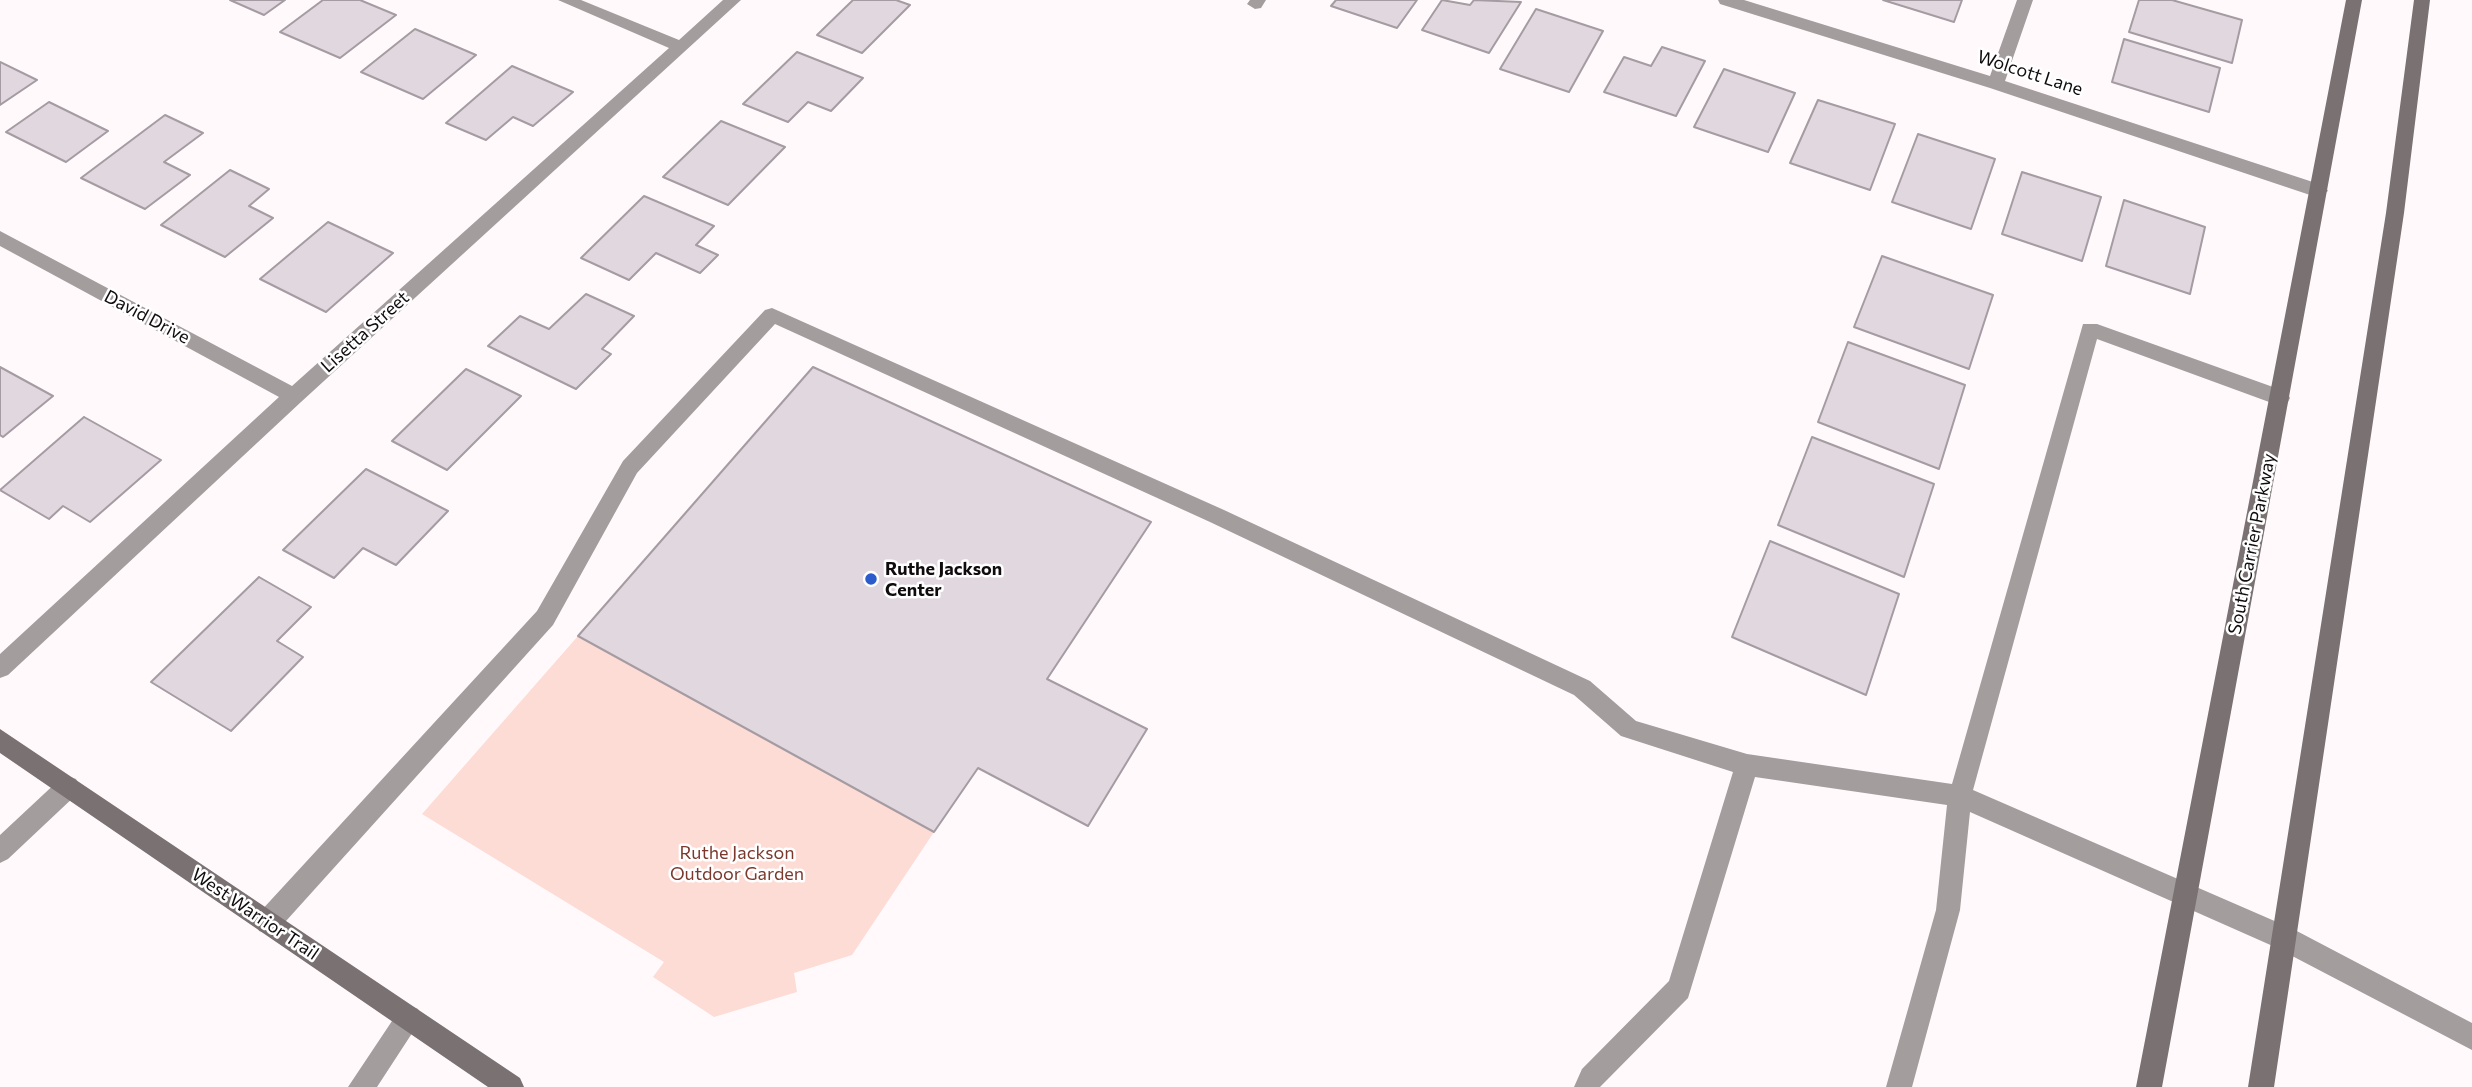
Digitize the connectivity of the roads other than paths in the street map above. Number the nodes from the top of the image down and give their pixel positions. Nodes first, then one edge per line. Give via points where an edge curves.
1 (566, 0) edge
2 (733, 0) edge
3 (1726, 0) edge
4 (2025, 0) edge
5 (2354, 0) edge
6 (2422, 0) edge
7 (681, 47) junction
8 (1996, 84) junction
9 (2319, 191) junction
10 (0, 238) edge
11 (294, 396) junction
12 (2280, 398) junction
13 (0, 668) edge
14 (0, 740) edge
15 (1747, 765) junction
16 (68, 787) junction
17 (1960, 796) junction
18 (0, 851) edge
19 (2187, 895) junction
20 (268, 922) junction
21 (2284, 938) junction
22 (410, 1018) junction
23 (2472, 1037) edge
24 (361, 1087) edge
25 (511, 1087) edge
26 (1587, 1087) edge
27 (1899, 1087) edge
28 (2148, 1087) edge
29 (2261, 1087) edge

1 - 7 street
2 - 7 street, Lisetta Street
3 - 8 street, Wolcott Lane
4 - 8 street
5 - 9 main road, South Carrier Parkway
6 - 21 main road via 2395,213
7 - 11 street, Lisetta Street
8 - 9 street, Wolcott Lane
9 - 12 main road, South Carrier Parkway
10 - 11 street, David Drive
11 - 13 street, Lisetta Street
12 - 17 street via 2090,329
12 - 19 main road, South Carrier Parkway
14 - 16 main road, West Warrior Trail
15 - 17 street
15 - 20 street via 1629,729 1582,688 1217,516 772,315 630,467 545,618
15 - 26 street via 1679,989
16 - 18 street
16 - 20 main road, West Warrior Trail
17 - 19 street
17 - 27 street via 1948,910
19 - 21 street
19 - 28 main road, South Carrier Parkway
20 - 22 main road, West Warrior Trail
21 - 23 street
21 - 29 main road
22 - 24 street
22 - 25 main road, West Warrior Trail

